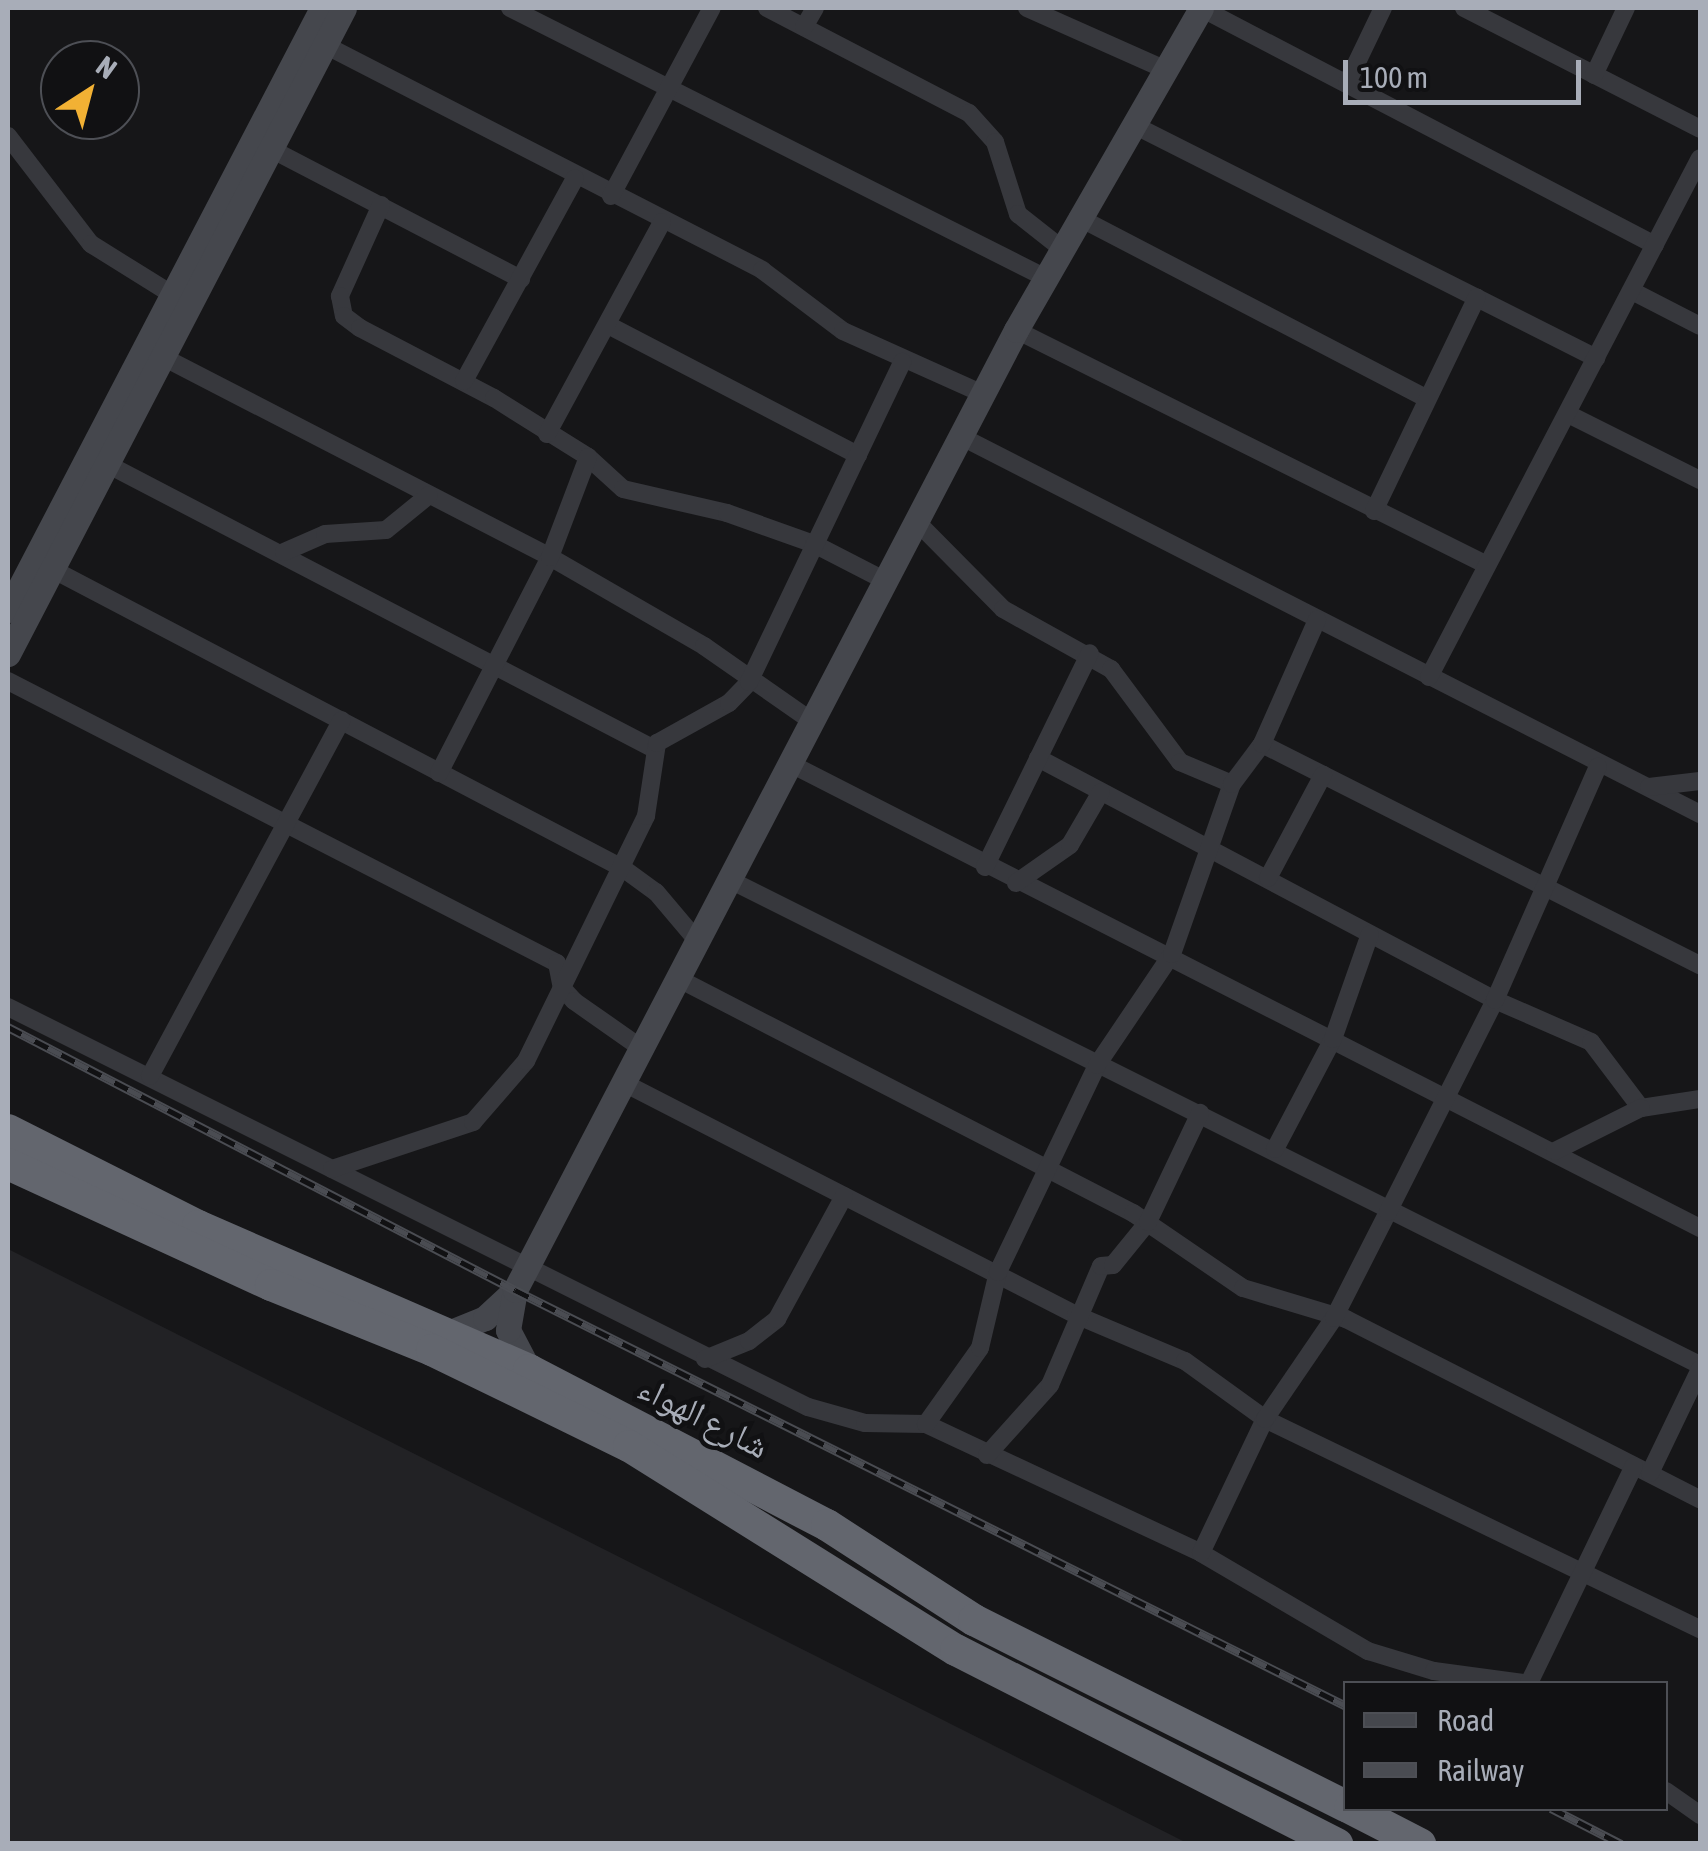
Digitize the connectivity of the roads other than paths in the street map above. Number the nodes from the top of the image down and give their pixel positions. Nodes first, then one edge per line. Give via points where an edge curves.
1 (322, 8) edge
2 (344, 8) edge
3 (510, 8) edge
4 (712, 8) edge
5 (767, 8) edge
6 (815, 8) edge
7 (1027, 8) edge
8 (1074, 8) edge
9 (1201, 8) edge
10 (1383, 8) edge
11 (1464, 8) edge
12 (1626, 8) edge
13 (1063, 26) junction
14 (804, 27) junction
15 (325, 45) junction
16 (1164, 69) junction
17 (1594, 75) junction
18 (1346, 83) junction
19 (668, 90) junction
20 (1132, 124) junction
21 (1700, 129) edge
22 (8, 136) edge
23 (271, 149) junction
24 (1700, 158) edge
25 (575, 178) junction
26 (611, 196) junction
27 (380, 204) junction
28 (1078, 217) junction
29 (662, 222) junction
30 (1655, 245) junction
31 (1060, 248) junction
32 (1044, 277) junction
33 (520, 280) junction
34 (1632, 291) junction
35 (173, 295) junction
36 (1477, 298) junction
37 (608, 325) junction
38 (1700, 326) edge
39 (1016, 330) junction
40 (163, 357) junction
41 (1596, 358) junction
42 (902, 362) junction
43 (464, 382) junction
44 (983, 394) junction
45 (1426, 398) junction
46 (1568, 414) junction
47 (548, 434) junction
48 (962, 438) junction
49 (858, 455) junction
50 (588, 457) junction
51 (107, 464) junction
52 (1700, 480) edge
53 (428, 495) junction
54 (1374, 511) junction
55 (918, 523) junction
56 (814, 544) junction
57 (284, 552) junction
58 (550, 557) junction
59 (1487, 565) junction
60 (52, 568) junction
61 (888, 582) junction
62 (8, 610) edge
63 (1317, 620) junction
64 (1090, 653) junction
65 (8, 654) edge
66 (495, 665) junction
67 (1430, 678) junction
68 (8, 681) edge
69 (748, 682) junction
70 (342, 720) junction
71 (814, 722) junction
72 (1262, 744) junction
73 (654, 749) junction
74 (1038, 758) junction
75 (791, 764) junction
76 (1598, 767) junction
77 (439, 773) junction
78 (1322, 775) junction
79 (1700, 782) edge
80 (1232, 784) junction
81 (1648, 787) junction
82 (1101, 792) junction
83 (1700, 814) edge
84 (289, 822) junction
85 (1207, 847) junction
86 (985, 867) junction
87 (624, 869) junction
88 (1268, 878) junction
89 (732, 881) junction
90 (1016, 883) junction
91 (1542, 886) junction
92 (1370, 934) junction
93 (700, 944) junction
94 (1172, 954) junction
95 (1700, 965) edge
96 (681, 980) junction
97 (562, 988) junction
98 (1495, 1000) junction
99 (8, 1007) edge
100 (1332, 1040) junction
101 (644, 1050) junction
102 (1097, 1064) junction
103 (150, 1076) junction
104 (626, 1084) junction
105 (1445, 1096) junction
106 (1700, 1099) edge
107 (1642, 1108) junction
108 (1200, 1113) junction
109 (8, 1130) edge
110 (1275, 1149) junction
111 (1554, 1151) junction
112 (8, 1164) edge
113 (1045, 1168) junction
114 (332, 1170) junction
115 (844, 1196) junction
116 (1388, 1212) junction
117 (1148, 1222) junction
118 (1700, 1228) edge
119 (998, 1272) junction
120 (522, 1280) junction
121 (1076, 1315) junction
122 (1334, 1318) junction
123 (448, 1333) junction
124 (705, 1359) junction
125 (1700, 1367) edge
126 (529, 1370) junction
127 (1265, 1419) junction
128 (926, 1424) junction
129 (987, 1454) junction
130 (1642, 1470) junction
131 (1700, 1499) edge
132 (1201, 1553) junction
133 (1580, 1573) junction
134 (1700, 1629) edge
135 (1516, 1681) edge
136 (1531, 1681) edge
137 (1668, 1792) edge
138 (1343, 1804) edge
139 (1356, 1811) edge
140 (1700, 1816) edge
141 (1337, 1844) edge
142 (1420, 1844) edge

1 - 35 street
2 - 15 street
3 - 19 street
4 - 19 street
5 - 14 street
6 - 14 street
7 - 13 street
8 - 13 street
9 - 16 street
9 - 18 street
10 - 18 street
11 - 17 street
12 - 17 street
13 - 16 street
14 - 31 street via 969,113 996,142 1018,214
15 - 23 street
15 - 25 street
16 - 20 street
17 - 21 street
18 - 30 street
19 - 26 street
19 - 32 street
20 - 28 street
20 - 36 street
22 - 35 street via 91,244
23 - 27 street
23 - 40 street
24 - 30 street
25 - 26 street
25 - 33 street
26 - 29 street
27 - 33 street
27 - 43 street via 340,296 344,316
28 - 31 street
28 - 45 street
29 - 37 street
29 - 42 street via 762,270 820,316
30 - 34 street
31 - 32 street
32 - 39 street
33 - 43 street
34 - 38 street
34 - 41 street
35 - 62 street
36 - 41 street
36 - 45 street
37 - 47 street
37 - 49 street
39 - 44 street
39 - 54 street
40 - 51 street
40 - 53 street
41 - 46 street
42 - 44 street
42 - 49 street
43 - 47 street
44 - 48 street
45 - 54 street
46 - 52 street
46 - 59 street
47 - 50 street
48 - 55 street
48 - 63 street
49 - 56 street
50 - 56 street via 640,496 695,504
50 - 58 street
51 - 57 street
51 - 60 street
53 - 57 street via 386,530 325,534
53 - 58 street
54 - 59 street
55 - 61 street
55 - 64 street via 1003,609
56 - 61 street
56 - 69 street
57 - 66 street
58 - 66 street
58 - 69 street via 704,646
59 - 67 street
60 - 65 street
60 - 70 street
61 - 71 street
63 - 67 street
63 - 72 street
64 - 74 street
64 - 80 street via 1110,670 1168,751
66 - 73 street
66 - 77 street
67 - 76 street
68 - 84 street
69 - 71 street
69 - 73 street via 729,703
70 - 77 street
70 - 84 street
71 - 75 street
72 - 78 street
72 - 80 street
73 - 87 street via 646,816
74 - 82 street
74 - 86 street
75 - 86 street
75 - 89 street
76 - 81 street
76 - 91 street
77 - 87 street
78 - 88 street
78 - 91 street
79 - 81 street
80 - 85 street
81 - 83 street
82 - 85 street
82 - 90 street via 1070,845
84 - 97 street via 557,963
84 - 103 street
85 - 88 street
85 - 94 street
86 - 90 street
87 - 93 street via 656,892
87 - 97 street
88 - 92 street
89 - 93 street
89 - 102 street
90 - 94 street
91 - 95 street
91 - 98 street
92 - 98 street
92 - 100 street
93 - 96 street
94 - 100 street
94 - 102 street
96 - 101 street
96 - 113 street
97 - 101 street
97 - 114 street via 526,1061 473,1122
98 - 105 street
98 - 107 street via 1591,1042
99 - 103 street
100 - 105 street
100 - 110 street
101 - 104 street
102 - 108 street
102 - 113 street
103 - 114 street
104 - 115 street
104 - 120 street
105 - 111 street
105 - 116 street
106 - 107 street
107 - 111 street
108 - 110 street
108 - 117 street
109 - 123 highway, شارع الهواء via 198,1226
110 - 116 street
111 - 118 street
112 - 141 highway, شارع الهواء via 270,1285 432,1350 629,1446 956,1650
113 - 117 street
113 - 119 street
114 - 120 street
115 - 119 street
115 - 124 street via 776,1319 750,1342
116 - 122 street
116 - 125 street
117 - 121 street via 1113,1264 1101,1266
117 - 122 street via 1243,1288 1304,1302
119 - 121 street
119 - 128 street via 980,1348
120 - 123 street via 485,1318
120 - 124 street
120 - 126 street via 508,1330
121 - 127 street via 1185,1361
121 - 129 street via 1050,1385
122 - 127 street
122 - 130 street
123 - 126 highway, شارع الهواء
124 - 128 street via 839,1418
125 - 130 street
126 - 138 highway, شارع الهواء via 827,1525 974,1620
127 - 132 street
127 - 133 street
128 - 129 street
129 - 132 street
130 - 131 street
130 - 133 street
132 - 135 street via 1368,1651 1418,1667
133 - 134 street
133 - 136 street
137 - 140 street
139 - 142 highway, شارع الهواء

